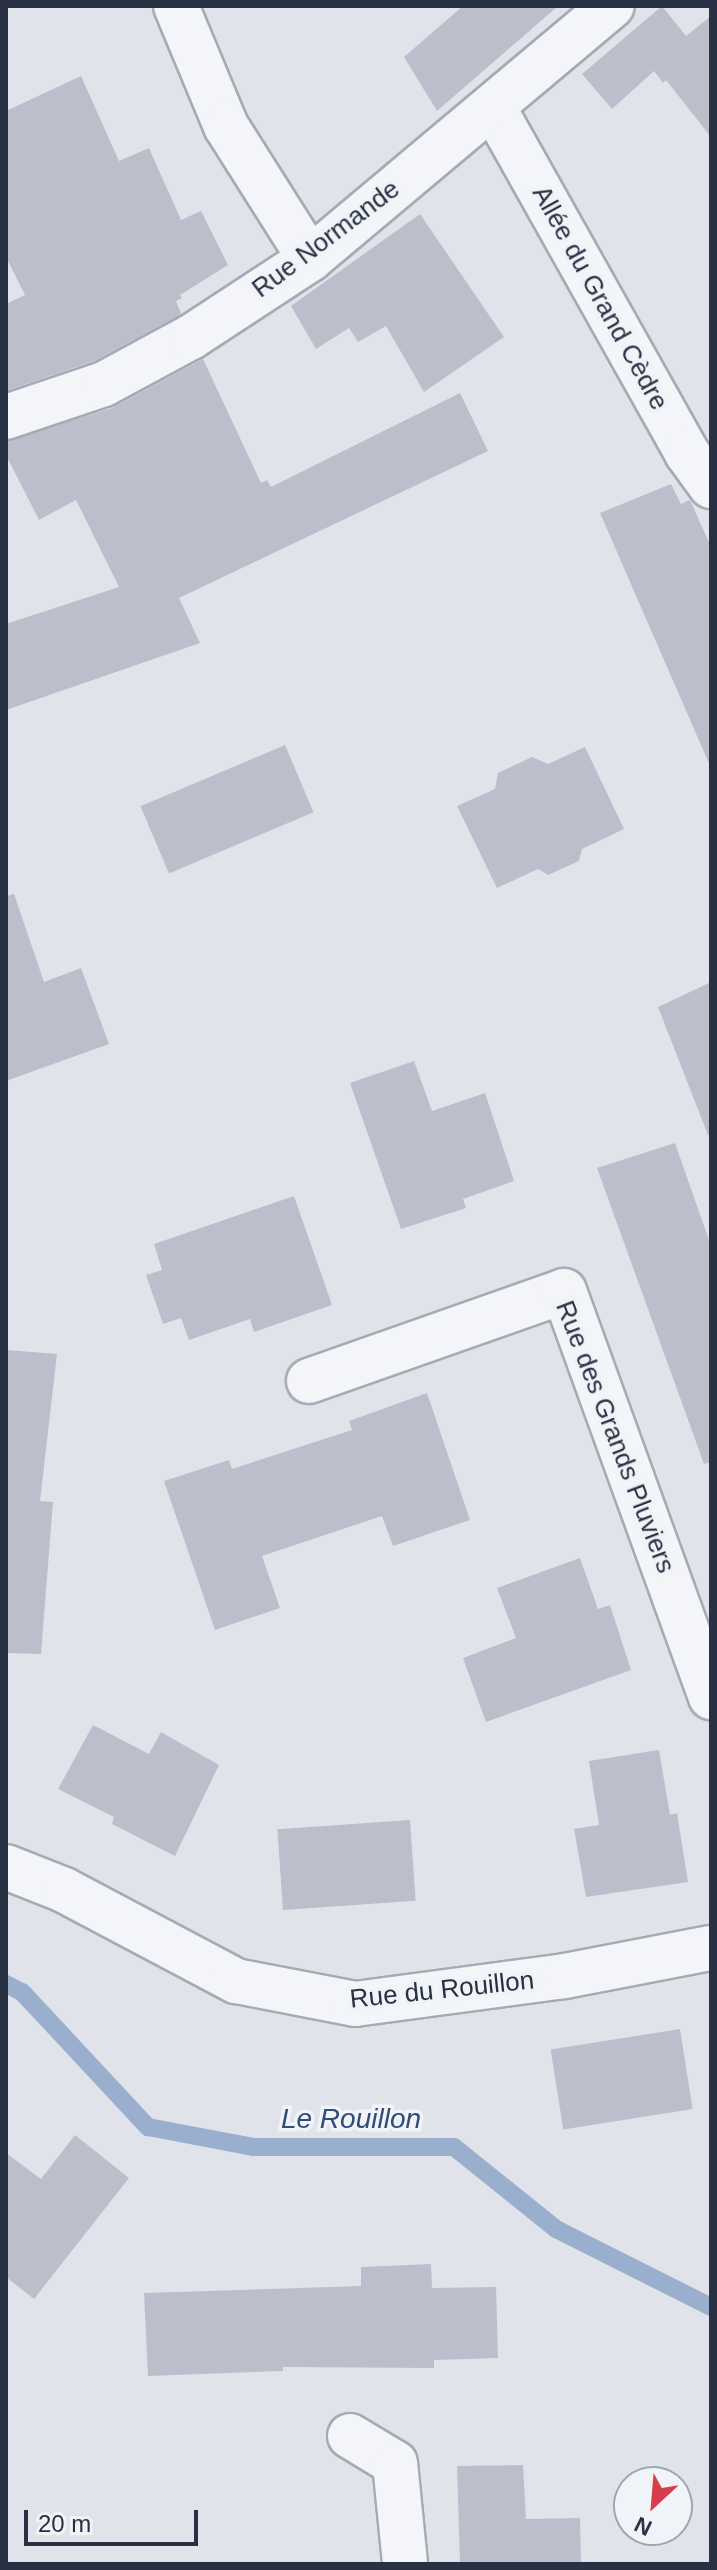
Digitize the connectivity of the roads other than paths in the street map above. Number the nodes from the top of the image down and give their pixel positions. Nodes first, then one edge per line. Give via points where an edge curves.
1 (176, 6) edge
2 (612, 6) edge
3 (493, 107) junction
4 (310, 259) junction
5 (6, 417) edge
6 (711, 486) edge
7 (309, 1381) dead end
8 (711, 1697) edge
9 (6, 1867) edge
10 (711, 1948) edge
11 (350, 2436) dead end
12 (405, 2564) edge

1 - 4 street via 226,126
2 - 3 street, Rue Normande
3 - 4 street, Rue Normande
3 - 6 street, Allée du Grand Cèdre via 687,453
4 - 5 street, Rue Normande via 191,337 104,384
7 - 8 street, Rue des Grands Pluviers via 564,1291
9 - 10 street, Rue du Rouillon via 64,1890 236,1981 355,2004 565,1976
11 - 12 street via 395,2463

